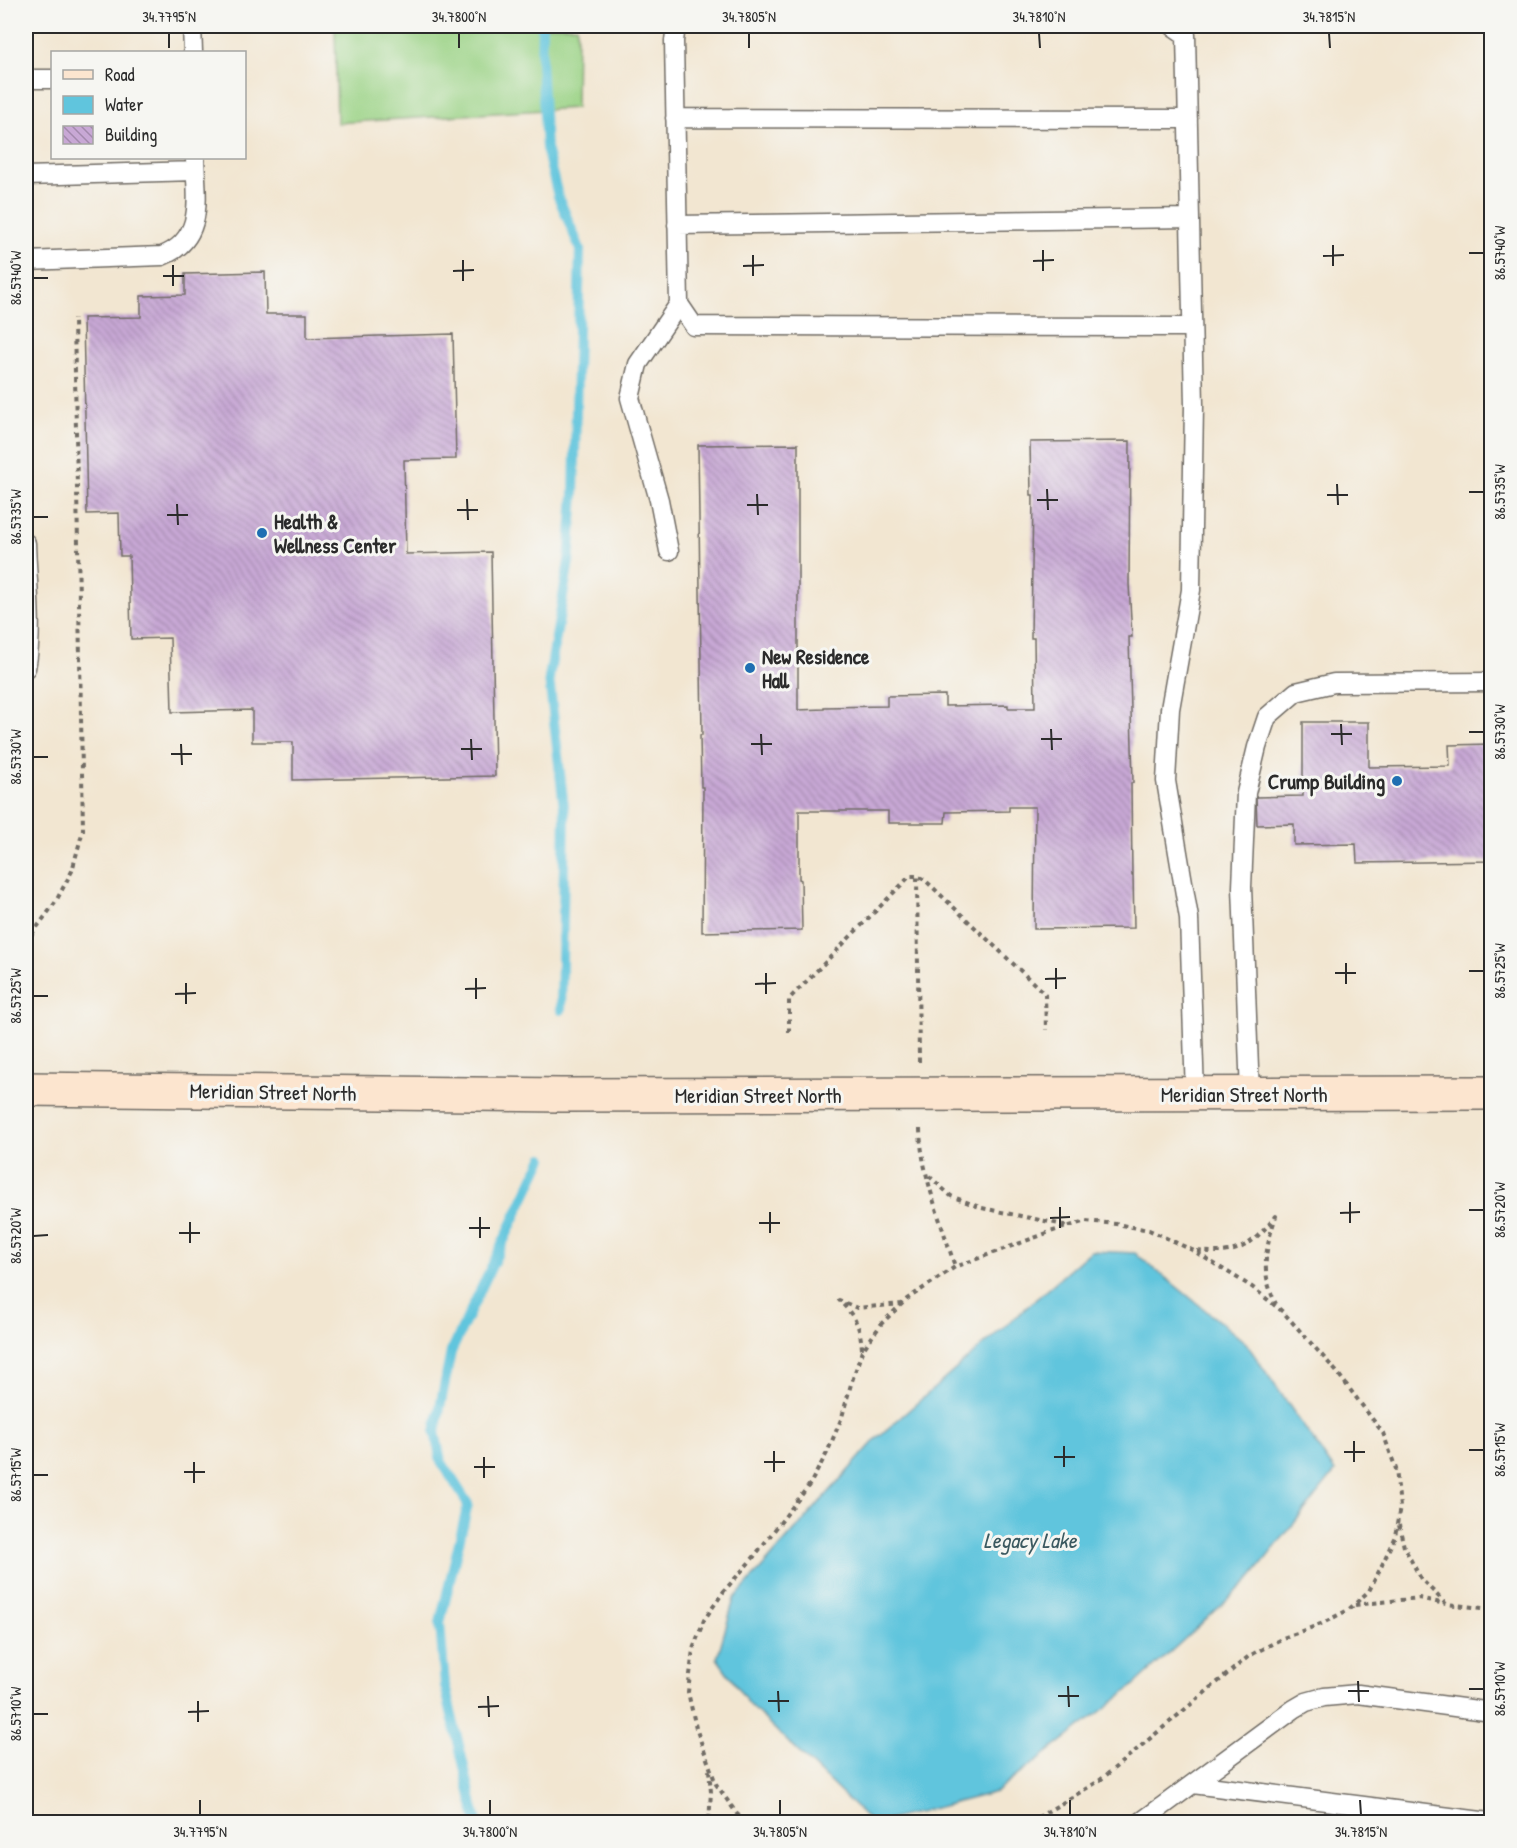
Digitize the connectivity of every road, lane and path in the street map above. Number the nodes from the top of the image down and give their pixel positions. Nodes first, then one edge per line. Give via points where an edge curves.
1 (192, 26) edge
2 (676, 26) edge
3 (1173, 26) edge
4 (193, 51) edge
5 (26, 79) edge
6 (51, 79) edge
7 (675, 118) junction
8 (1188, 119) junction
9 (195, 164) edge
10 (26, 176) edge
11 (1190, 218) junction
12 (677, 225) junction
13 (26, 261) edge
14 (678, 304) junction
15 (74, 318) dead end
16 (1192, 327) junction
17 (26, 543) edge
18 (669, 551) dead end
19 (26, 668) edge
20 (1491, 682) edge
21 (917, 876) junction
22 (26, 942) edge
23 (1046, 1030) dead end
24 (789, 1032) dead end
25 (26, 1089) edge
26 (1491, 1093) edge
27 (1195, 1094) junction
28 (1250, 1094) junction
29 (919, 1095) junction
30 (928, 1176) junction
31 (1069, 1226) junction
32 (1192, 1250) junction
33 (955, 1267) junction
34 (903, 1304) junction
35 (1278, 1308) junction
36 (862, 1351) junction
37 (1398, 1521) junction
38 (1446, 1604) junction
39 (1353, 1606) junction
40 (1491, 1609) edge
41 (1491, 1712) edge
42 (709, 1763) junction
43 (1193, 1784) junction
44 (709, 1822) edge
45 (746, 1822) edge
46 (1030, 1822) edge
47 (1141, 1822) edge
48 (1489, 1822) edge

1 - 4 lane
2 - 7 lane
3 - 8 lane via 1186,35
5 - 6 lane
7 - 8 lane
7 - 12 lane
8 - 11 lane
9 - 10 lane
9 - 13 lane via 195,222 184,243 174,252 162,256
11 - 12 lane
11 - 16 lane
12 - 14 lane
14 - 16 lane via 694,326
14 - 18 lane via 638,364 630,398
15 - 22 path via 82,830 72,871 55,903
16 - 27 lane via 1191,590 1170,709 1166,781 1189,918
17 - 19 lane
20 - 28 lane via 1334,683 1296,692 1267,717 1246,793 1242,888
21 - 23 path via 1045,994
21 - 24 path via 910,876 789,999
21 - 29 path
25 - 29 street, Meridian Street North
26 - 28 street, Meridian Street North
27 - 28 street, Meridian Street North
27 - 29 street, Meridian Street North
29 - 30 path via 921,1146
30 - 31 path via 951,1196 982,1208
30 - 33 path
31 - 32 path via 1086,1221 1149,1230
31 - 33 path
32 - 35 path
32 - 35 path via 1240,1250 1258,1238 1276,1216 1266,1246 1265,1274
33 - 34 path
34 - 36 path via 882,1323
34 - 36 path via 857,1308 839,1300 860,1328
35 - 37 path via 1336,1371 1383,1433 1396,1469
36 - 42 path via 842,1417 810,1484 724,1591 704,1620 693,1649 688,1692
37 - 38 path via 1404,1547 1421,1580
37 - 39 path via 1369,1591
38 - 39 path via 1419,1598
38 - 40 path
39 - 46 path via 1249,1656 1099,1781
41 - 43 lane via 1358,1695 1324,1696 1294,1709
42 - 44 path
42 - 45 path via 716,1784
43 - 47 lane
43 - 48 lane

